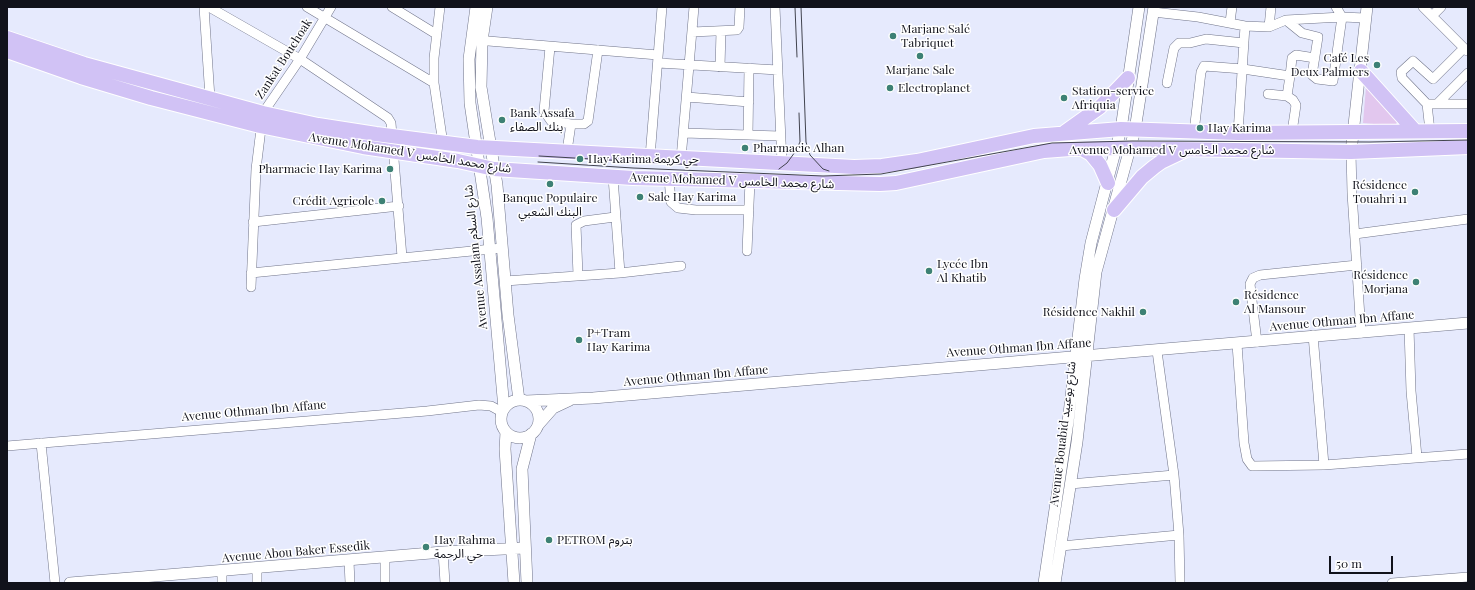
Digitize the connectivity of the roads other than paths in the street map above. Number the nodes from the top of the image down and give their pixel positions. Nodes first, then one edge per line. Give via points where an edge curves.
1 (204, 7) edge
2 (209, 7) edge
3 (307, 7) edge
4 (331, 7) edge
5 (392, 7) edge
6 (440, 7) edge
7 (476, 7) edge
8 (487, 7) edge
9 (662, 7) edge
10 (694, 7) edge
11 (740, 7) edge
12 (775, 7) edge
13 (1139, 7) edge
14 (1199, 7) edge
15 (1232, 7) edge
16 (1271, 7) edge
17 (1336, 7) edge
18 (1423, 7) edge
19 (1441, 7) edge
20 (1153, 10) edge
21 (1366, 12) edge
22 (1432, 16) junction
23 (1198, 17) junction
24 (1342, 17) junction
25 (325, 18) junction
26 (1286, 20) junction
27 (1230, 22) junction
28 (1246, 26) junction
29 (1269, 27) junction
30 (721, 31) junction
31 (692, 32) junction
32 (436, 34) junction
33 (7, 38) edge
34 (471, 40) junction
35 (482, 41) junction
36 (1244, 43) junction
37 (550, 47) junction
38 (598, 50) junction
39 (1466, 50) edge
40 (7, 51) edge
41 (1315, 58) junction
42 (300, 59) junction
43 (658, 59) junction
44 (689, 66) junction
45 (720, 67) junction
46 (749, 68) junction
47 (1243, 69) junction
48 (778, 70) junction
49 (1361, 71) junction
50 (1468, 73) edge
51 (1290, 76) junction
52 (1128, 78) junction
53 (434, 83) junction
54 (1167, 83) dead end
55 (1268, 94) dead end
56 (1287, 96) junction
57 (687, 97) junction
58 (210, 98) junction
59 (749, 102) junction
60 (1428, 104) junction
61 (1437, 104) junction
62 (1468, 104) edge
63 (262, 119) junction
64 (571, 124) junction
65 (1121, 129) junction
66 (1135, 130) junction
67 (1415, 131) junction
68 (1430, 131) junction
69 (1468, 131) edge
70 (684, 132) junction
71 (1194, 132) junction
72 (1292, 132) junction
73 (1354, 132) junction
74 (1238, 133) junction
75 (1062, 134) junction
76 (748, 135) junction
77 (780, 136) junction
78 (391, 137) junction
79 (443, 144) junction
80 (483, 147) junction
81 (1468, 147) edge
82 (1123, 148) junction
83 (1082, 149) junction
84 (1190, 149) junction
85 (567, 151) junction
86 (394, 152) junction
87 (1352, 152) junction
88 (650, 157) junction
89 (681, 158) junction
90 (782, 163) junction
91 (480, 166) junction
92 (494, 169) junction
93 (613, 177) junction
94 (669, 178) junction
95 (750, 181) junction
96 (1108, 183) junction
97 (399, 206) junction
98 (749, 210) junction
99 (1114, 210) junction
100 (615, 217) junction
101 (1468, 219) edge
102 (253, 222) junction
103 (1355, 234) junction
104 (502, 248) junction
105 (490, 249) junction
106 (747, 251) dead end
107 (402, 257) junction
108 (1357, 265) junction
109 (681, 266) dead end
110 (252, 273) junction
111 (620, 273) junction
112 (578, 275) junction
113 (505, 281) junction
114 (251, 287) dead end
115 (1468, 323) edge
116 (1409, 328) junction
117 (1361, 333) junction
118 (1313, 335) junction
119 (1257, 342) junction
120 (1237, 344) junction
121 (1157, 351) junction
122 (1081, 356) junction
123 (572, 399) junction
124 (522, 400) junction
125 (503, 410) junction
126 (534, 430) junction
127 (506, 432) junction
128 (41, 443) junction
129 (7, 446) edge
130 (1468, 454) edge
131 (1417, 457) junction
132 (1324, 465) junction
133 (1174, 475) junction
134 (1070, 484) junction
135 (1179, 535) junction
136 (1061, 546) junction
137 (512, 548) junction
138 (524, 548) junction
139 (443, 552) junction
140 (385, 557) junction
141 (349, 561) junction
142 (257, 567) junction
143 (222, 571) junction
144 (1468, 577) edge
145 (143, 580) edge
146 (55, 583) edge
147 (70, 583) edge
148 (222, 583) edge
149 (257, 583) edge
150 (350, 583) edge
151 (385, 583) edge
152 (445, 583) edge
153 (514, 583) edge
154 (527, 583) edge
155 (1044, 583) edge
156 (1055, 583) edge
157 (1180, 583) edge
158 (1392, 583) edge

1 - 58 street
2 - 42 street
3 - 25 street
4 - 25 street, Zankat Bouchoak
5 - 32 street
6 - 32 street
7 - 34 street, Avenue Assalam شارع السلام
8 - 35 street, Avenue Assalam شارع السلام
9 - 43 street
10 - 31 street
11 - 30 street via 738,29
12 - 48 street
13 - 52 street, Avenue Bouabid شارع بوعبيد
14 - 23 street
15 - 27 street
16 - 29 street
17 - 24 street
18 - 22 street
19 - 22 street
20 - 23 street
20 - 66 street, Avenue Bouabid شارع بوعبيد
21 - 24 street
21 - 49 street
22 - 39 street
23 - 27 street
24 - 26 street
24 - 41 street via 1333,81 1313,77
25 - 42 street, Zankat Bouchoak
25 - 53 street
26 - 29 street
26 - 41 street via 1302,33 1318,37
27 - 28 street
28 - 29 street
28 - 36 street
30 - 31 street
30 - 45 street
31 - 44 street
32 - 53 street
33 - 58 main road, Avenue Mohamed V شارع محمد الخامس via 84,64
34 - 35 street
34 - 80 street, Avenue Assalam شارع السلام via 470,103
35 - 37 street
35 - 80 street, Avenue Assalam شارع السلام
36 - 47 street
36 - 54 street via 1206,39 1175,46
37 - 38 street
37 - 64 street via 544,111 551,121
38 - 43 street
38 - 64 street via 588,121 584,124
39 - 60 street via 1435,78 1430,78 1413,61 1401,72 1402,78
40 - 63 main road, Avenue Mohamed V شارع محمد الخامس via 151,98
41 - 51 street via 1296,55 1292,58
42 - 63 street, Zankat Bouchoak
42 - 78 street via 385,115 391,123
43 - 44 street
43 - 88 street
44 - 45 street
44 - 57 street
45 - 46 street
46 - 48 street
46 - 59 street
47 - 51 street
47 - 71 street via 1208,65 1202,68
47 - 74 street
48 - 77 street
49 - 67 main road
49 - 73 street
50 - 61 street
51 - 56 street
52 - 65 street, Avenue Bouabid شارع بوعبيد
52 - 75 main road via 1100,107
53 - 79 street
55 - 56 street
56 - 72 street via 1296,105
57 - 59 street
57 - 70 street
58 - 63 main road, Avenue Mohamed V شارع محمد الخامس
59 - 76 street
60 - 61 street
60 - 68 street
61 - 62 street
63 - 78 main road, Avenue Mohamed V شارع محمد الخامس
63 - 86 main road, Avenue Mohamed V شارع محمد الخامس via 335,142
63 - 102 street
64 - 85 street
65 - 66 main road, Avenue Mohamed V شارع محمد الخامس
65 - 75 main road, Avenue Mohamed V شارع محمد الخامس
65 - 82 street, Avenue Bouabid شارع بوعبيد
66 - 71 main road, Avenue Mohamed V شارع محمد الخامس
66 - 82 street, Avenue Bouabid شارع بوعبيد
67 - 68 main road, Avenue Mohamed V شارع محمد الخامس
67 - 73 main road, Avenue Mohamed V شارع محمد الخامس
68 - 69 main road, Avenue Mohamed V شارع محمد الخامس
70 - 76 street
70 - 89 street
71 - 74 main road, Avenue Mohamed V شارع محمد الخامس
72 - 73 main road, Avenue Mohamed V شارع محمد الخامس
72 - 74 main road, Avenue Mohamed V شارع محمد الخامس
73 - 87 street
75 - 90 main road, Avenue Mohamed V شارع محمد الخامس via 1034,136 924,160 882,166 830,167
76 - 77 street
77 - 90 street
78 - 79 main road, Avenue Mohamed V شارع محمد الخامس
78 - 86 street
79 - 80 main road, Avenue Mohamed V شارع محمد الخامس
80 - 85 main road, Avenue Mohamed V شارع محمد الخامس
80 - 91 street, Avenue Assalam شارع السلام
80 - 92 street, Avenue Assalam شارع السلام
81 - 87 main road, Avenue Mohamed V شارع محمد الخامس
82 - 83 main road, Avenue Mohamed V شارع محمد الخامس
82 - 84 main road, Avenue Mohamed V شارع محمد الخامس
82 - 96 street, Avenue Bouabid شارع بوعبيد
82 - 99 street, Avenue Bouabid شارع بوعبيد
83 - 95 main road, Avenue Mohamed V شارع محمد الخامس via 1044,151 896,183
83 - 96 main road via 1100,164
84 - 87 main road, Avenue Mohamed V شارع محمد الخامس
84 - 99 main road via 1154,167
85 - 88 main road, Avenue Mohamed V شارع محمد الخامس
86 - 91 main road, Avenue Mohamed V شارع محمد الخامس
86 - 97 street
87 - 103 street
88 - 89 main road, Avenue Mohamed V شارع محمد الخامس
89 - 90 main road, Avenue Mohamed V شارع محمد الخامس
91 - 92 main road, Avenue Mohamed V شارع محمد الخامس
91 - 105 street, Avenue Assalam شارع السلام
92 - 93 main road, Avenue Mohamed V شارع محمد الخامس
92 - 104 street, Avenue Assalam شارع السلام
93 - 94 main road, Avenue Mohamed V شارع محمد الخامس
93 - 100 street
94 - 95 main road, Avenue Mohamed V شارع محمد الخامس
94 - 98 street via 672,202 678,208
95 - 98 street
96 - 122 street, Avenue Bouabid شارع بوعبيد via 1091,243
97 - 102 street
97 - 107 street
98 - 106 street
99 - 122 street, Avenue Bouabid شارع بوعبيد via 1096,272
100 - 111 street
100 - 112 street via 584,221 576,225
101 - 103 street
102 - 110 street
103 - 108 street
104 - 105 street
104 - 113 street, Avenue Assalam شارع السلام
105 - 107 street
105 - 125 street, Avenue Assalam شارع السلام
107 - 110 street
108 - 117 street
108 - 119 street via 1260,275 1253,278 1250,284
109 - 111 street
110 - 114 street
111 - 112 street
112 - 113 street
113 - 124 street, Avenue Assalam شارع السلام via 512,350
115 - 116 street, Avenue Othman Ibn Affane
116 - 117 street, Avenue Othman Ibn Affane
116 - 131 street
117 - 118 street, Avenue Othman Ibn Affane
118 - 119 street, Avenue Othman Ibn Affane
118 - 132 street
119 - 120 street, Avenue Othman Ibn Affane
120 - 121 street, Avenue Othman Ibn Affane
120 - 132 street via 1244,443 1248,462 1255,466
121 - 122 street, Avenue Othman Ibn Affane
121 - 133 street
122 - 123 street, Avenue Othman Ibn Affane
122 - 134 street, Avenue Bouabid شارع بوعبيد
122 - 155 street, Avenue Bouabid شارع بوعبيد
123 - 124 street, Avenue Othman Ibn Affane
123 - 126 street, Avenue Othman Ibn Affane via 549,412
124 - 125 street via 509,403
124 - 126 street via 532,404 537,410 539,418
125 - 127 street via 501,421
125 - 128 street, Avenue Othman Ibn Affane via 479,405
126 - 127 street via 517,438
126 - 138 street via 522,469
127 - 137 street
128 - 129 street, Avenue Othman Ibn Affane
128 - 146 street
130 - 131 street
131 - 132 street
133 - 134 street
133 - 135 street
134 - 136 street, Avenue Bouabid شارع بوعبيد
135 - 136 street
135 - 157 street
136 - 156 street, Avenue Bouabid شارع بوعبيد
137 - 138 street, Avenue Abou Baker Essedik
137 - 139 street, Avenue Abou Baker Essedik
137 - 153 street
138 - 154 street
139 - 140 street, Avenue Abou Baker Essedik
139 - 152 street
140 - 141 street, Avenue Abou Baker Essedik
140 - 151 street
141 - 142 street, Avenue Abou Baker Essedik
141 - 150 street
142 - 143 street, Avenue Abou Baker Essedik
142 - 149 street
143 - 145 street, Avenue Abou Baker Essedik
143 - 148 street
144 - 158 street
145 - 147 street, Avenue Abou Baker Essedik

